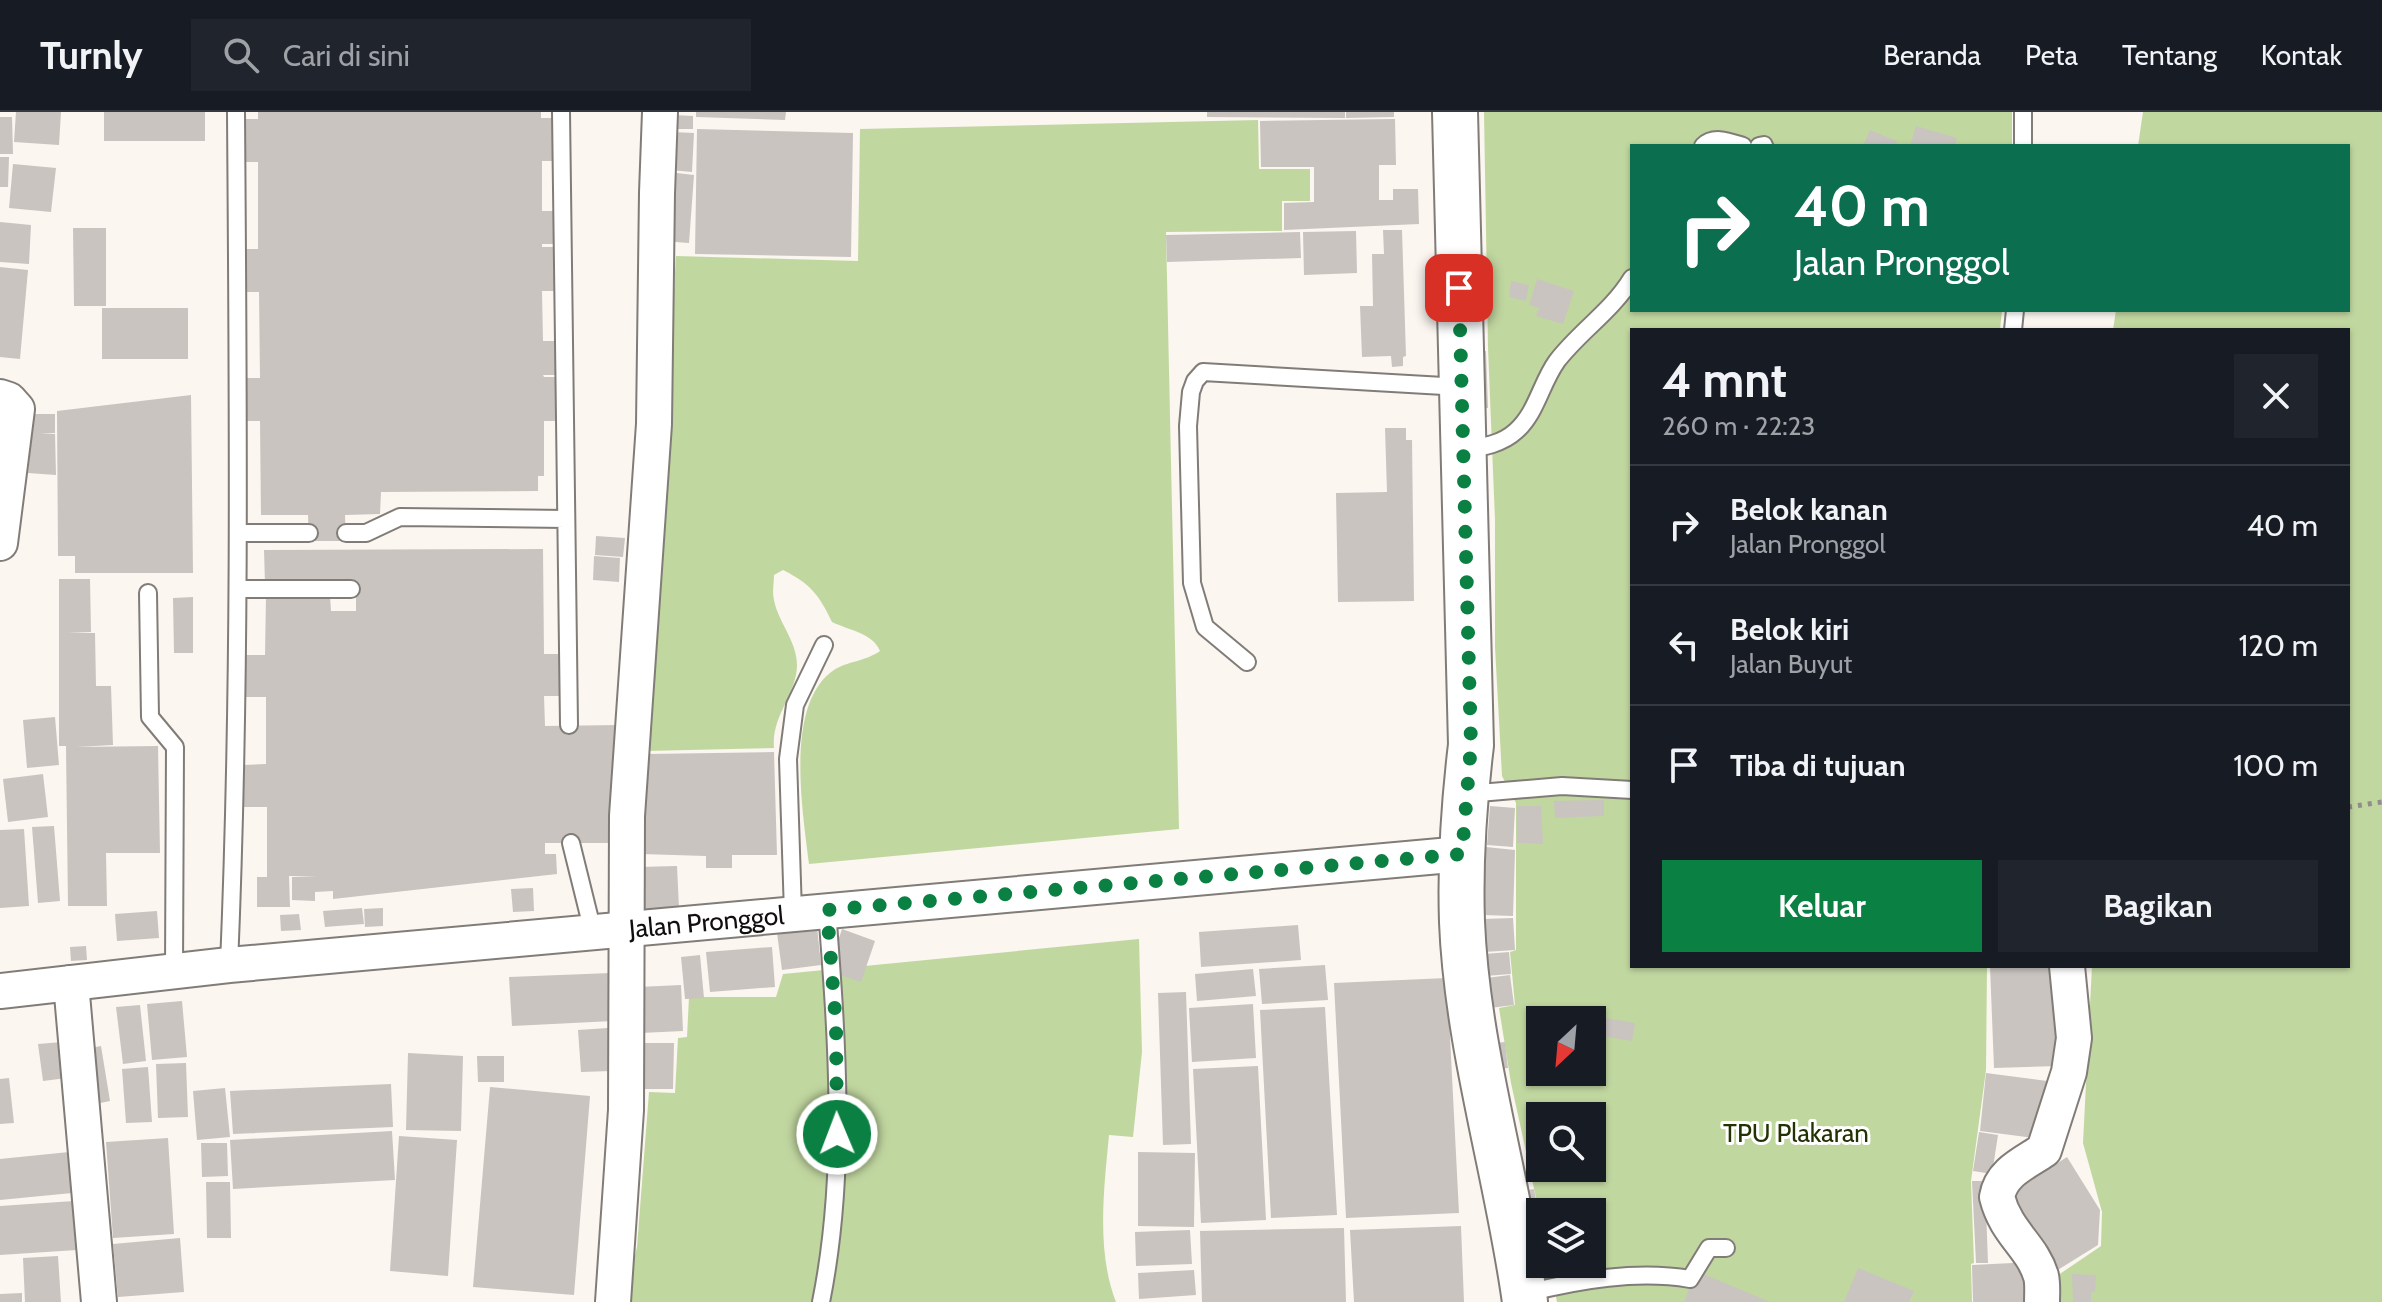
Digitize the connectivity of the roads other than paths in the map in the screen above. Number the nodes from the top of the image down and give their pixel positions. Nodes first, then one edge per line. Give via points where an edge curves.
1 (236, 112) edge
2 (561, 112) edge
3 (660, 112) edge
4 (1455, 112) edge
5 (2023, 112) edge
6 (1705, 144) edge
7 (1734, 144) edge
8 (2023, 144) edge
9 (1630, 281) edge
10 (1462, 387) junction
11 (9, 403) edge
12 (1463, 450) junction
13 (566, 519) junction
14 (239, 533) junction
15 (309, 533) dead end
16 (346, 533) dead end
17 (0, 543) edge
18 (238, 589) junction
19 (351, 589) dead end
20 (148, 593) dead end
21 (824, 645) dead end
22 (1247, 662) dead end
23 (569, 725) dead end
24 (1630, 790) edge
25 (1465, 794) junction
26 (571, 843) dead end
27 (1462, 854) junction
28 (827, 910) junction
29 (793, 913) junction
30 (609, 930) junction
31 (229, 965) junction
32 (2067, 968) edge
33 (174, 971) junction
34 (71, 983) junction
35 (0, 991) edge
36 (1726, 1248) dead end
37 (1525, 1298) edge
38 (99, 1302) edge
39 (613, 1302) edge
40 (821, 1302) edge
41 (2042, 1302) edge

1 - 14 lane
2 - 13 lane
3 - 30 street via 654,424 627,816
4 - 10 street
5 - 8 lane
6 - 7 lane
9 - 12 lane via 1615,304 1560,357 1532,412 1515,432 1492,446
10 - 12 street
10 - 22 lane via 1203,372 1195,381 1188,426 1192,583 1205,627
11 - 17 street
12 - 25 street via 1471,745
13 - 16 lane via 400,517 366,533
13 - 23 lane
14 - 15 lane
14 - 18 lane
18 - 19 lane
18 - 31 lane
20 - 33 lane via 150,717 175,747
21 - 29 lane via 795,705 788,759
24 - 25 lane via 1562,786
25 - 27 street
26 - 30 lane
27 - 28 street, Jalan Pronggol
27 - 37 street via 1462,924 1472,1009
28 - 29 street, Jalan Pronggol
28 - 40 lane via 836,1025 837,1185
29 - 30 street, Jalan Pronggol
30 - 31 street, Jalan Pronggol
30 - 39 street via 626,1110
31 - 33 street, Jalan Pronggol
32 - 41 street via 2074,1038 2069,1072 2044,1150 2003,1179 1997,1197 2007,1226 2034,1259
33 - 34 street, Jalan Pronggol
34 - 35 street, Jalan Pronggol
34 - 38 street
36 - 37 lane via 1709,1248 1690,1279 1665,1275 1572,1282

